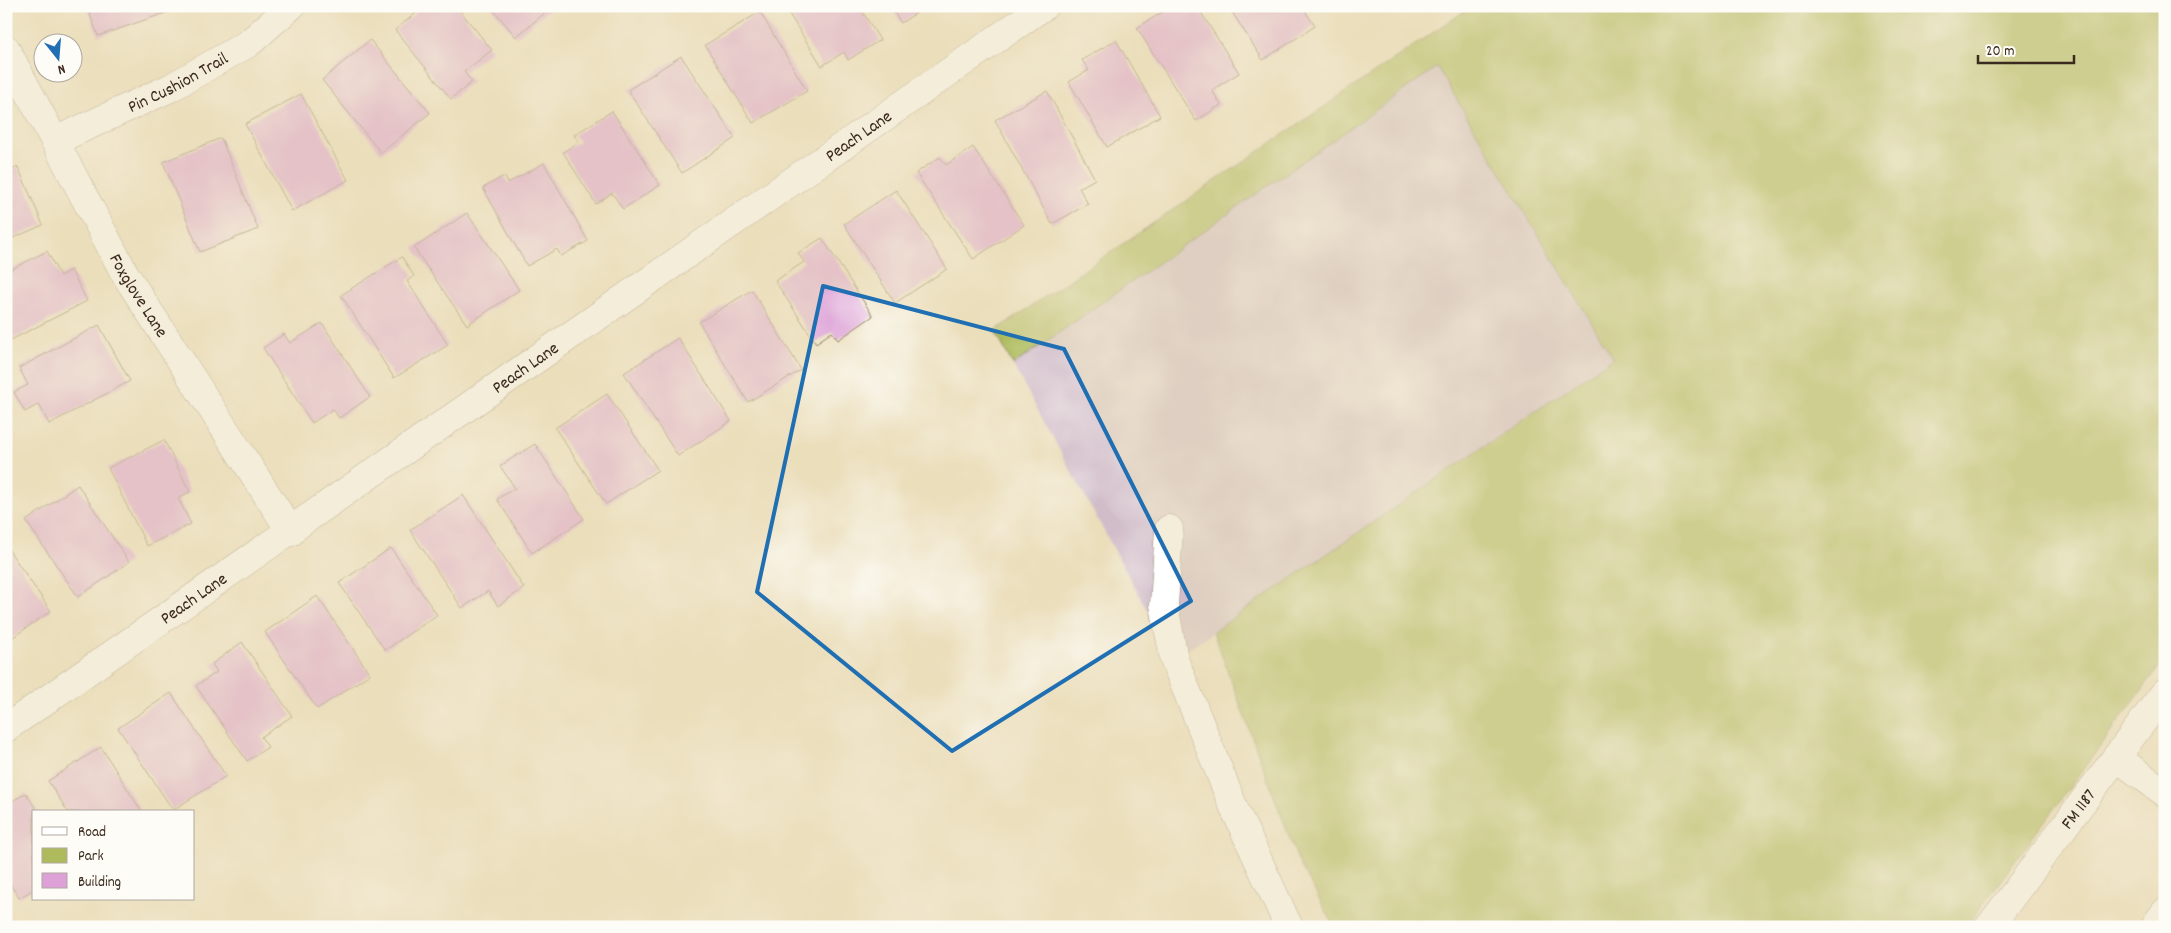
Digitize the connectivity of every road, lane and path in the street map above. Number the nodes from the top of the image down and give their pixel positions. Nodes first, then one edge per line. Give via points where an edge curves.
1 (291, 6) edge
2 (1044, 6) edge
3 (6, 49) edge
4 (55, 140) junction
5 (1169, 529) dead end
6 (291, 532) junction
7 (2165, 692) edge
8 (6, 728) edge
9 (2116, 757) junction
10 (2165, 793) edge
11 (2165, 912) edge
12 (1289, 927) edge
13 (1989, 927) edge
14 (2154, 927) edge

1 - 4 street, Pin Cushion Trail via 249,43 170,88
2 - 6 street, Peach Lane
3 - 4 street, Foxglove Lane
4 - 6 street, Foxglove Lane via 125,274
5 - 12 street via 1164,605 1174,659 1234,808
6 - 8 street, Peach Lane
7 - 9 street, FM 1187 / FM 1187
9 - 10 street
9 - 13 street, FM 1187 / FM 1187
11 - 14 street

